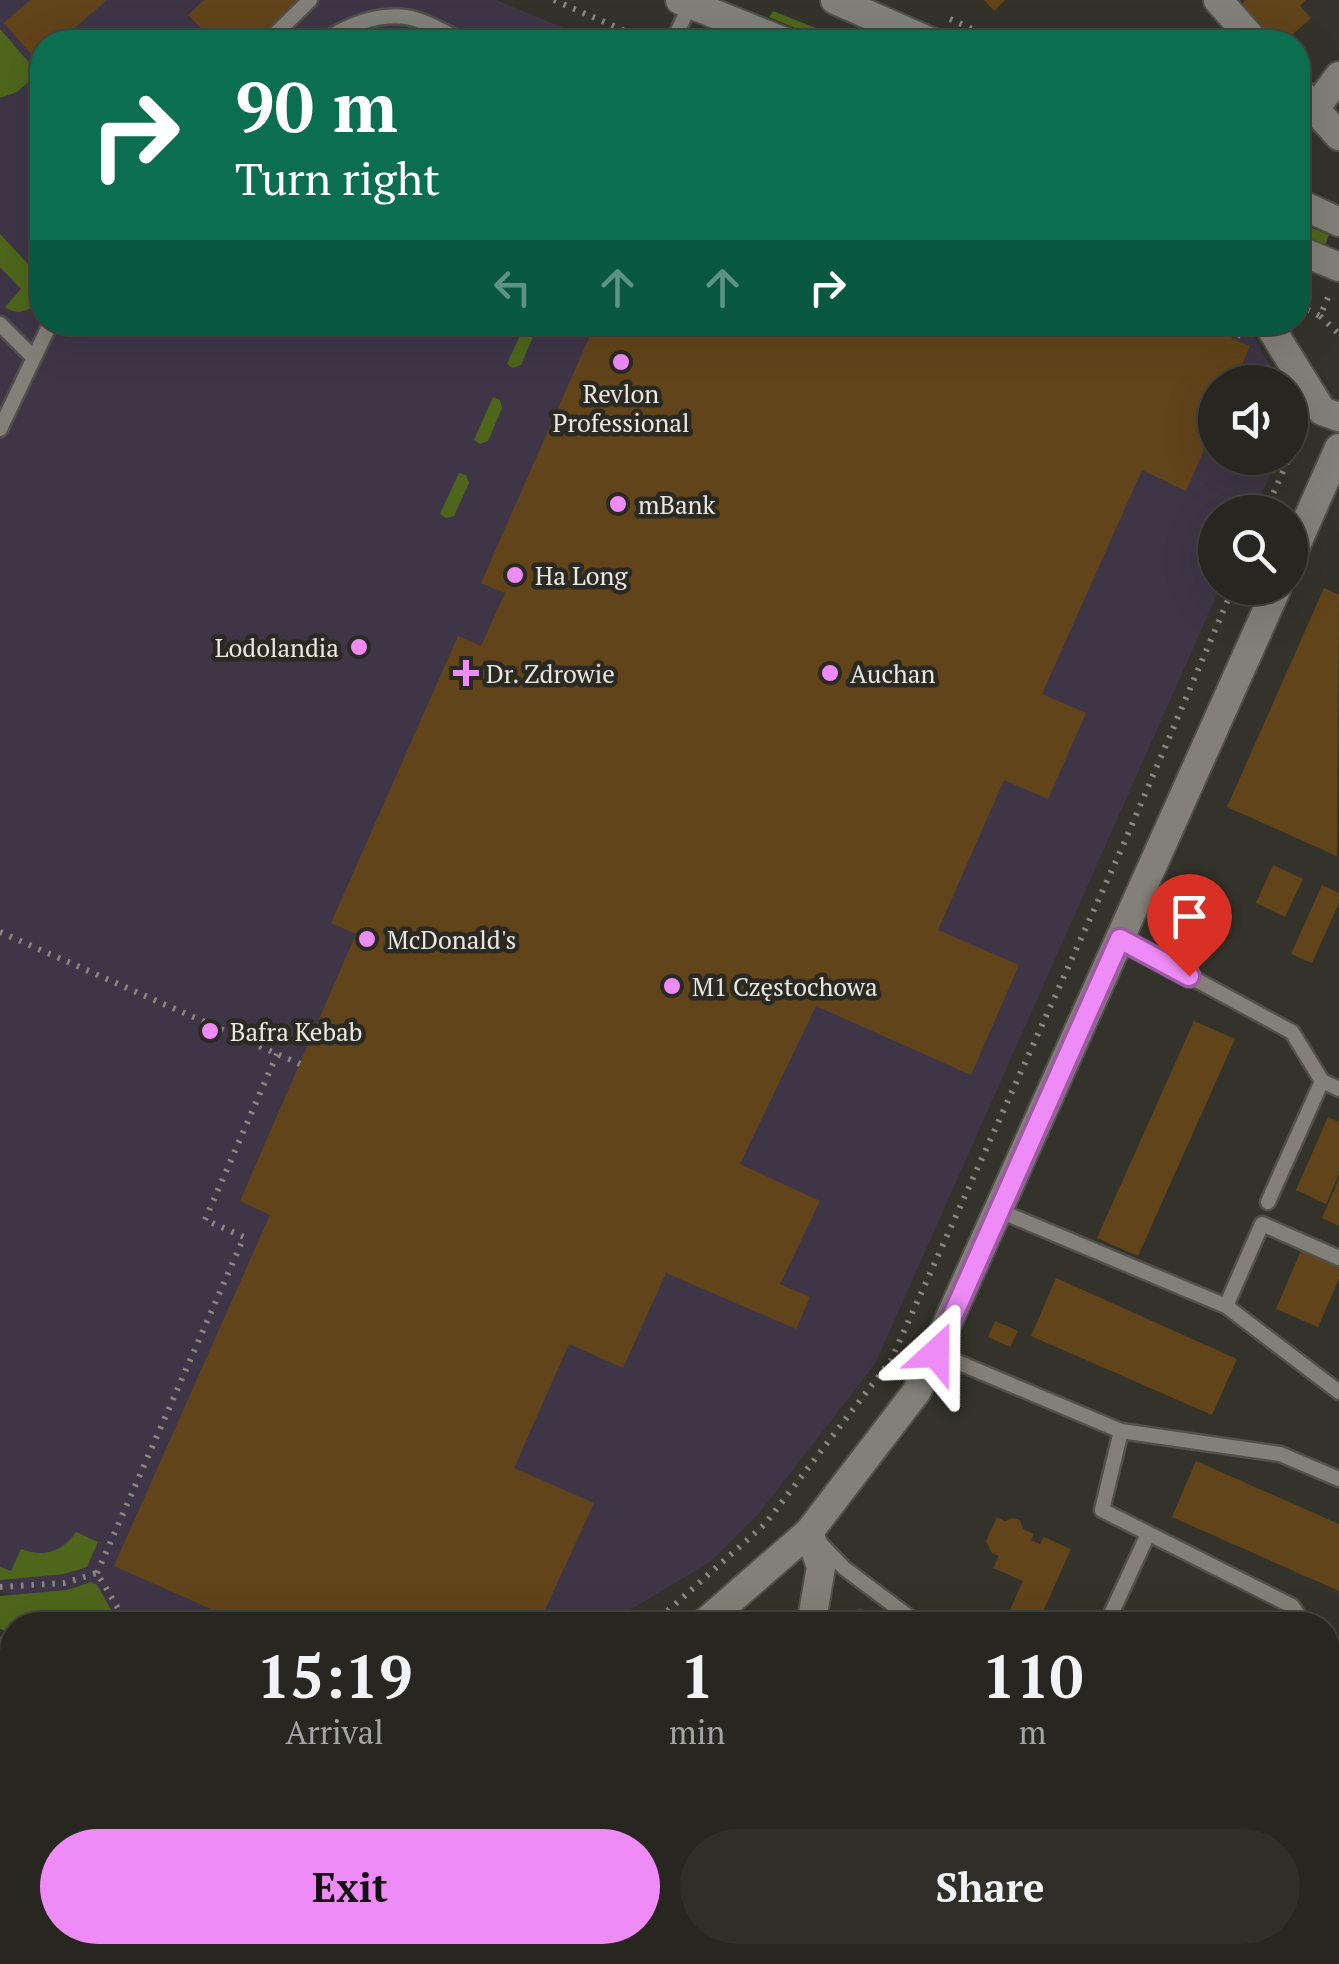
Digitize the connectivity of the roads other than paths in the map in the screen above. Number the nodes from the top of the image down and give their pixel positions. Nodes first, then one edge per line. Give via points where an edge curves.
1 (310, 0) edge
2 (835, 0) edge
3 (1218, 0) edge
4 (687, 1) edge
5 (280, 30) edge
6 (339, 30) edge
7 (438, 30) edge
8 (677, 30) edge
9 (756, 30) edge
10 (904, 30) edge
11 (1245, 30) edge
12 (1339, 76) edge
13 (1310, 97) edge
14 (1310, 104) edge
15 (1339, 136) edge
16 (1310, 209) edge
17 (1339, 222) edge
18 (1310, 259) edge
19 (1336, 277) edge
20 (0, 324) edge
21 (44, 335) edge
22 (1267, 335) edge
23 (32, 356) junction
24 (1339, 417) edge
25 (0, 430) edge
26 (1339, 448) edge
27 (1332, 481) edge
28 (1308, 526) edge
29 (1269, 605) edge
30 (1120, 939) junction
31 (1322, 1081) junction
32 (1339, 1089) edge
33 (1268, 1202) dead end
34 (1000, 1211) junction
35 (1339, 1258) edge
36 (1226, 1306) junction
37 (936, 1353) junction
38 (1339, 1392) edge
39 (1122, 1432) junction
40 (1339, 1479) edge
41 (809, 1532) junction
42 (1148, 1534) junction
43 (717, 1612) edge
44 (813, 1612) edge
45 (903, 1612) edge
46 (1112, 1612) edge
47 (1296, 1612) edge

1 - 5 lane
2 - 10 street
3 - 11 street
4 - 8 lane
4 - 9 street
6 - 7 lane via 408,17
12 - 13 street
14 - 15 street
16 - 17 street
18 - 19 street
20 - 23 lane
21 - 23 lane
22 - 24 street via 1322,411
23 - 25 lane
26 - 27 street
27 - 28 street
29 - 30 street
30 - 31 lane via 1292,1032
30 - 34 street
31 - 32 lane
31 - 33 lane
34 - 36 lane
34 - 37 street
35 - 36 lane via 1262,1224
36 - 38 lane
37 - 39 lane
37 - 41 street via 890,1430
39 - 40 lane via 1280,1454
39 - 42 lane via 1102,1510
41 - 43 street
41 - 44 street via 821,1567
41 - 45 lane
42 - 46 lane
42 - 47 lane

